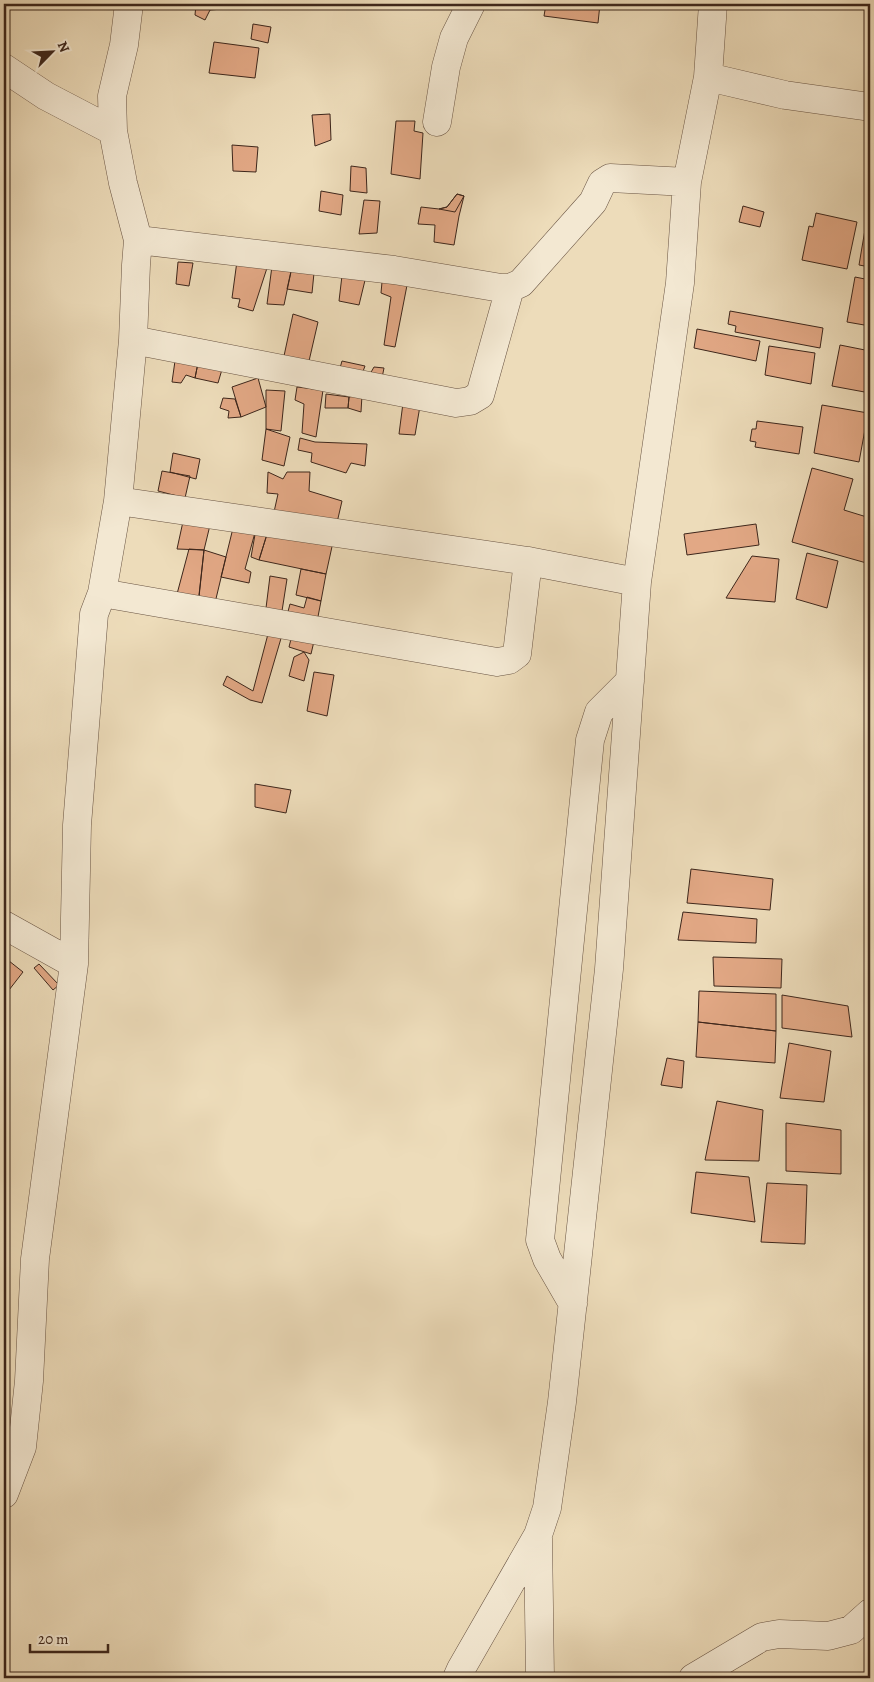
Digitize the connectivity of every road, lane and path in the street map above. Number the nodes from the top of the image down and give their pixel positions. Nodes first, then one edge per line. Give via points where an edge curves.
1 (129, 4) edge
2 (471, 4) edge
3 (713, 4) edge
4 (4, 68) edge
5 (708, 77) junction
6 (870, 107) edge
7 (436, 122) dead end
8 (113, 131) junction
9 (687, 182) junction
10 (138, 240) junction
11 (510, 288) junction
12 (133, 340) junction
13 (118, 502) junction
14 (528, 561) junction
15 (637, 582) junction
16 (102, 593) junction
17 (630, 681) junction
18 (4, 925) edge
19 (74, 964) junction
20 (573, 1304) junction
21 (4, 1494) edge
22 (538, 1535) junction
23 (870, 1613) edge
24 (457, 1678) edge
25 (540, 1678) edge
26 (693, 1678) edge

1 - 8 street via 124,45 112,96
2 - 7 street via 454,38
3 - 5 street
4 - 8 street via 46,96
5 - 6 street via 785,95
5 - 9 street
8 - 10 street
9 - 11 street via 610,178 602,183 593,202 521,283
9 - 15 street via 680,282
10 - 11 street via 394,270
10 - 12 street
11 - 12 street via 480,395 456,404
12 - 13 street
13 - 14 street
13 - 16 street
14 - 15 street
14 - 16 street via 518,654 497,662
15 - 17 street
16 - 19 street via 94,614 77,825
17 - 20 street via 609,969
17 - 20 street via 600,712 590,740 540,1240
18 - 19 street
19 - 21 street via 35,1259 22,1447
20 - 22 street via 547,1508
22 - 24 street
22 - 25 street
23 - 26 street via 851,1630 828,1636 779,1634 762,1638

